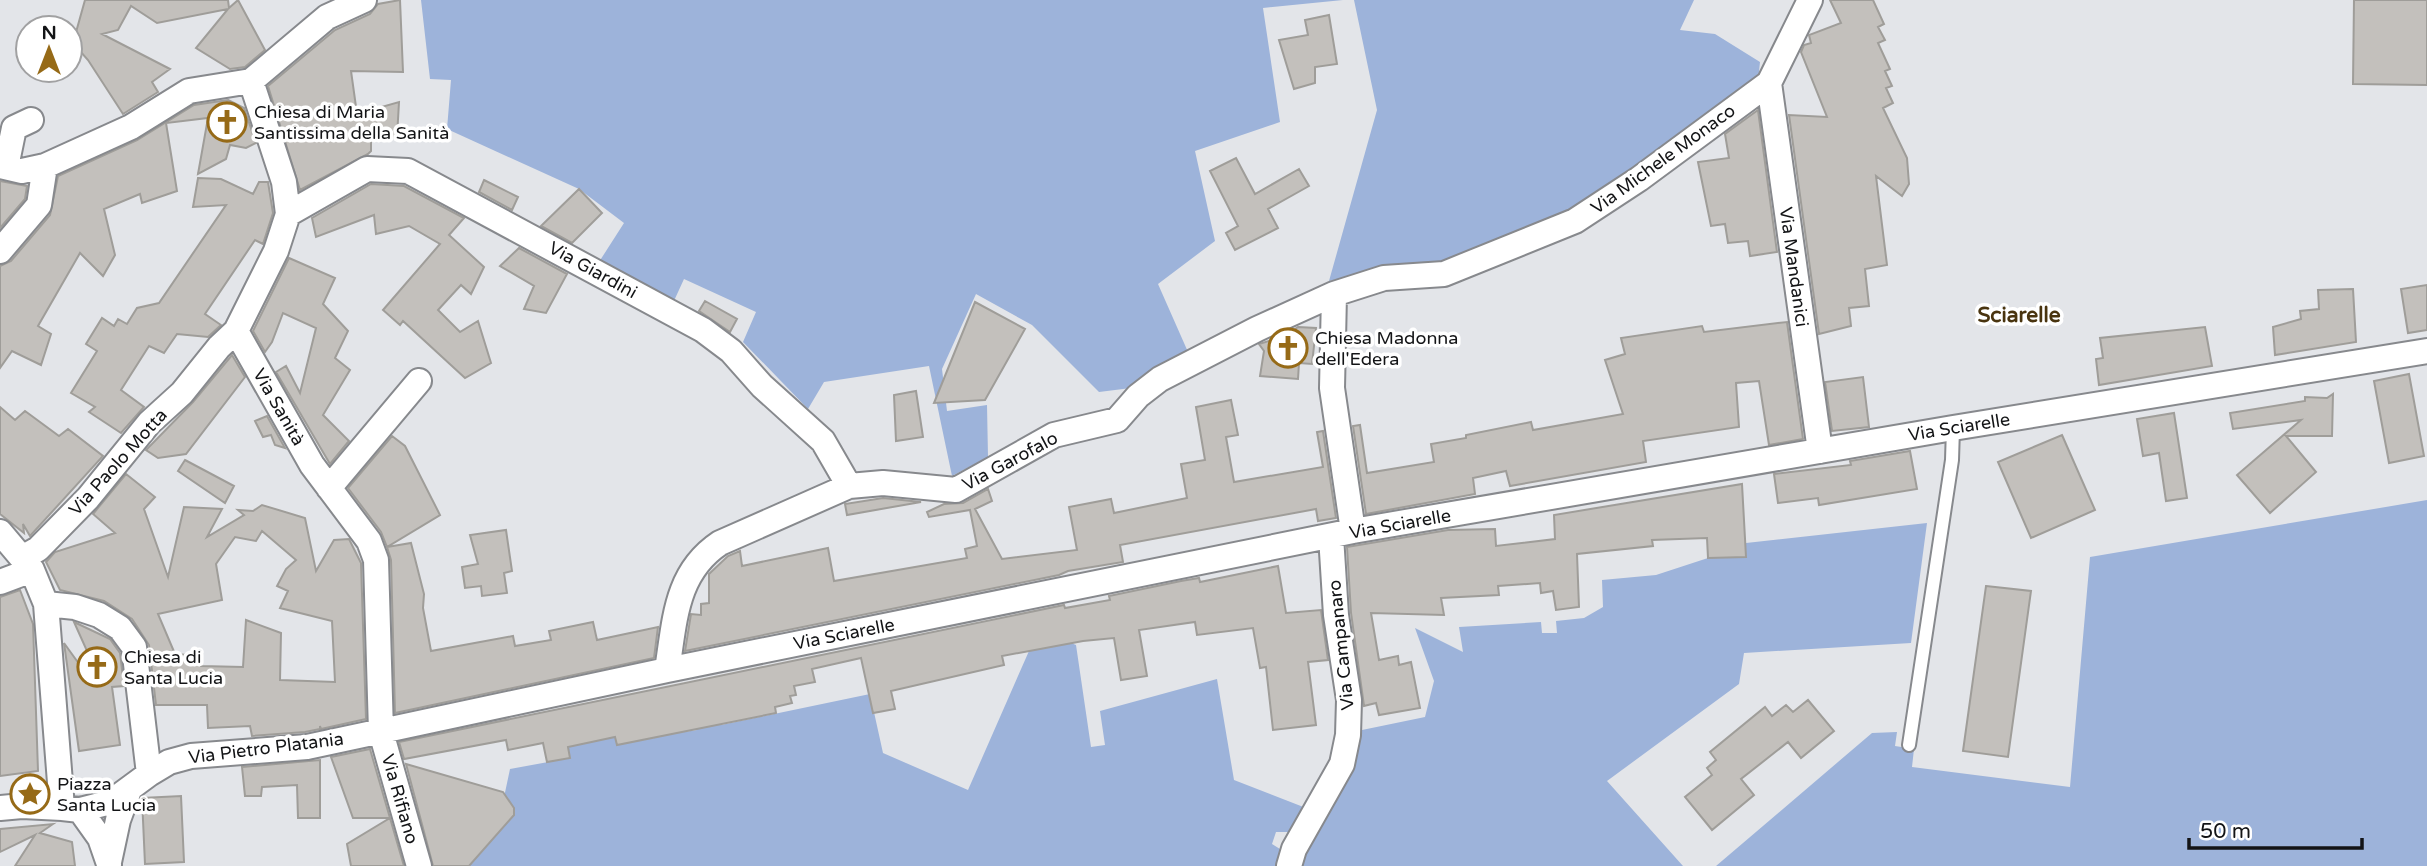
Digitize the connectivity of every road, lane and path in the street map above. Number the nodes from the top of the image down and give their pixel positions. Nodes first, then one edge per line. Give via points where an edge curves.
1 (364, 0) edge
2 (1810, 0) edge
3 (251, 81) junction
4 (1769, 83) junction
5 (31, 120) dead end
6 (3, 166) edge
7 (45, 166) junction
8 (288, 215) junction
9 (0, 251) edge
10 (1334, 294) junction
11 (236, 331) junction
12 (2427, 351) edge
13 (419, 382) dead end
14 (1953, 428) junction
15 (1820, 451) junction
16 (849, 486) junction
17 (329, 488) junction
18 (0, 532) edge
19 (1342, 534) junction
20 (28, 563) junction
21 (0, 582) edge
22 (46, 604) junction
23 (667, 670) junction
24 (381, 732) junction
25 (1909, 745) dead end
26 (149, 774) junction
27 (129, 790) junction
28 (0, 808) edge
29 (71, 809) junction
30 (109, 864) edge
31 (419, 866) edge
32 (1289, 866) edge

1 - 3 street via 327,17
2 - 4 street, Via Michele Monaco
3 - 7 street via 189,91 131,127
3 - 8 street via 284,182
4 - 10 street, Via Michele Monaco via 1575,221 1444,274 1384,278
4 - 15 street, Via Mandanici
5 - 6 street via 14,128
6 - 7 street via 22,171
7 - 9 street via 39,205
8 - 11 street via 276,251
8 - 16 street, Via Giardini via 367,169 408,171 703,330 731,351 823,442
10 - 16 street, Via Garofalo via 1160,379 1117,420 1054,435 963,487
10 - 19 street via 1332,388
11 - 17 street, Via Sanità
11 - 20 street, Via Paolo Motta
12 - 14 street, Via Sciarelle
13 - 17 street
14 - 15 street, Via Sciarelle
14 - 25 lane
15 - 19 street, Via Sciarelle
16 - 23 street, Via Garofalo via 720,543 701,556 687,577 677,607
17 - 24 street, Via Sanità via 369,541 376,560
18 - 20 street
19 - 23 street, Via Sciarelle
19 - 32 street, Via Campanaro via 1336,615 1349,700 1348,735 1342,764
20 - 21 street, Via Paolo Motta
20 - 22 street
22 - 26 street via 99,615 120,628 134,647
22 - 29 street
23 - 24 street, Via Sciarelle
24 - 26 street, Via Pietro Platania via 307,747 191,756
24 - 31 street, Via Rifiano
26 - 27 street, Via Pietro Platania
27 - 29 street, Via Pietro Platania via 111,802
27 - 30 street
28 - 29 street, Via Pietro Platania
29 - 30 street via 92,823

